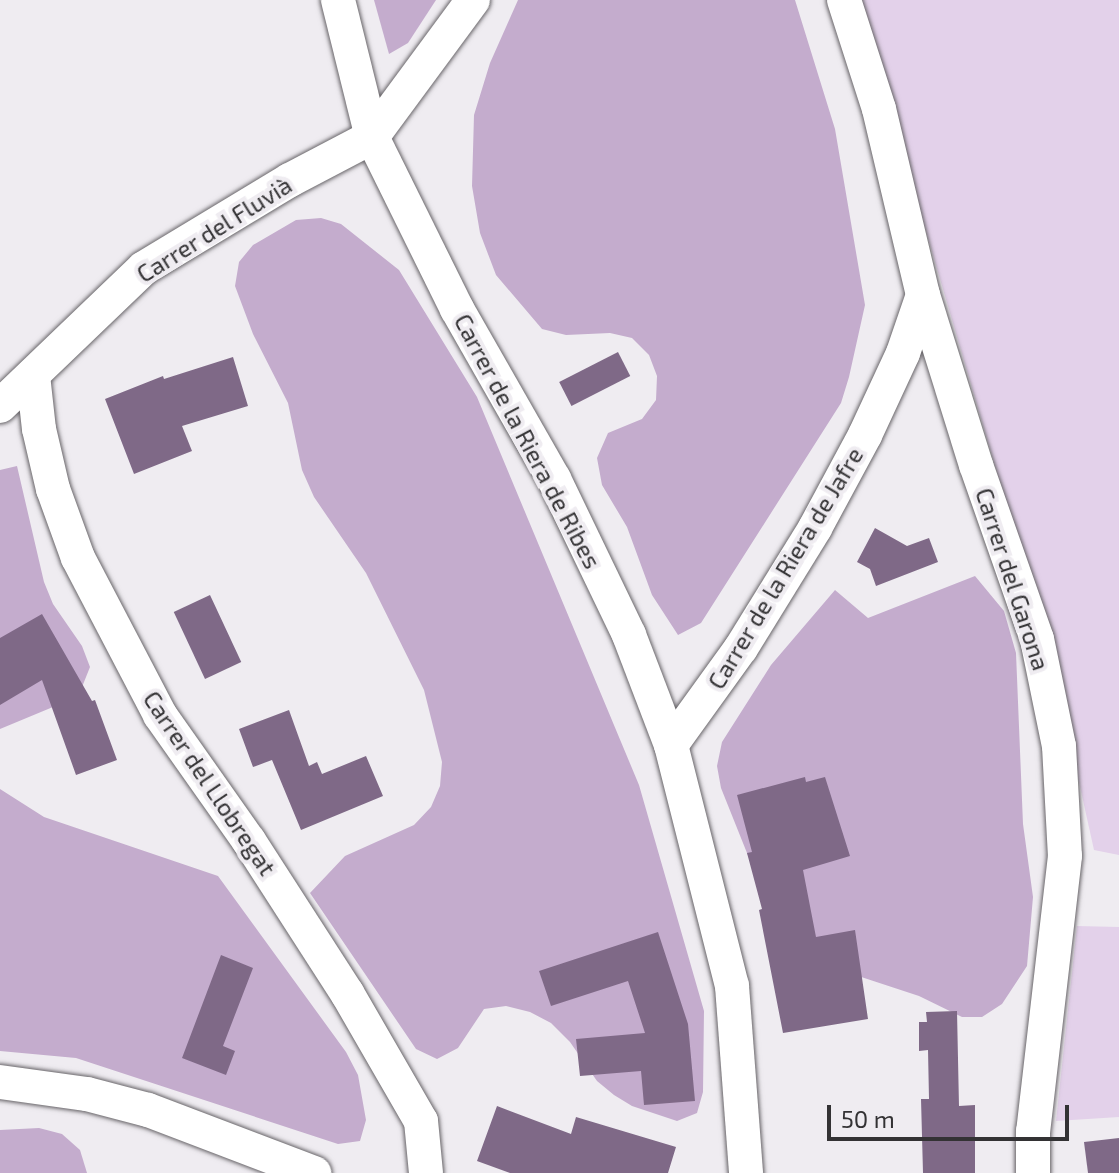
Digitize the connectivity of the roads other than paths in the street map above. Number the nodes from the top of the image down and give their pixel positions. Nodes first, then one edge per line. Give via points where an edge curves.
1 (338, 0) edge
2 (473, 0) edge
3 (844, 0) edge
4 (372, 137) junction
5 (923, 295) junction
6 (33, 375) junction
7 (0, 406) edge
8 (671, 745) junction
9 (0, 1082) edge
10 (314, 1173) edge
11 (426, 1173) edge
12 (746, 1173) edge
13 (1033, 1173) edge

1 - 4 street, Carrer de la Riera de Ribes
2 - 4 street
3 - 5 street, Carrer del Garona via 879,109
4 - 6 street, Carrer del Fluvià via 144,268
4 - 8 street, Carrer de la Riera de Ribes via 457,309 554,479 629,635
5 - 8 street, Carrer de la Riera de Jafre via 903,353 815,528 741,648
5 - 13 street, Carrer del Garona via 1037,639 1059,746 1065,856 1033,1131
6 - 7 street, Carrer del Fluvià
6 - 11 street, Carrer del Llobregat via 53,489 78,558 160,715 339,980 421,1121
8 - 12 street, Carrer de la Riera de Ribes via 732,986
9 - 10 street via 87,1094 148,1110

